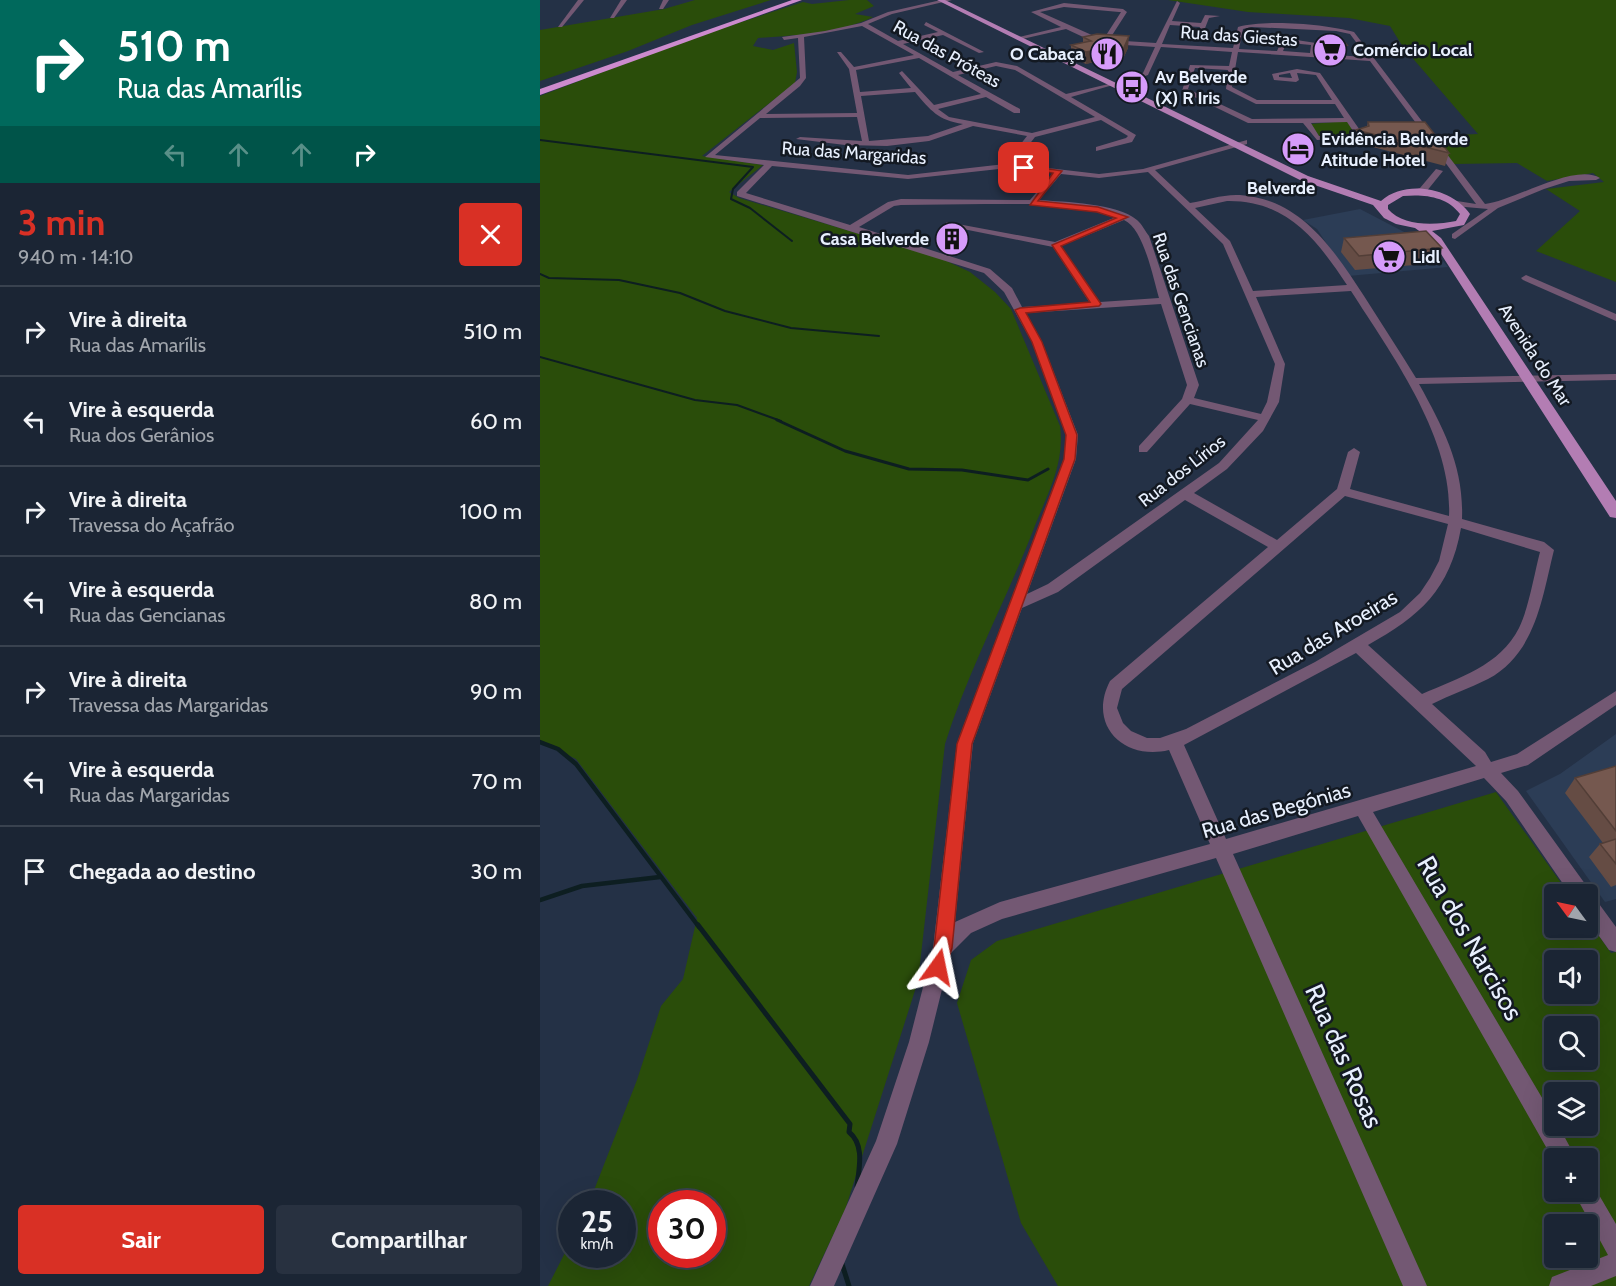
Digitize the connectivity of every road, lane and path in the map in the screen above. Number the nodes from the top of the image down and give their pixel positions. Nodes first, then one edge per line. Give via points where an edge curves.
1 (582, 0) edge
2 (624, 0) edge
3 (666, 0) edge
4 (786, 0) edge
5 (800, 0) edge
6 (945, 0) edge
7 (1177, 3) dead end
8 (661, 8) dead end
9 (1217, 16) dead end
10 (612, 17) dead end
11 (1168, 23) junction
12 (863, 24) junction
13 (926, 24) dead end
14 (1204, 25) junction
15 (560, 26) dead end
16 (1065, 28) junction
17 (944, 33) junction
18 (801, 37) junction
19 (1021, 37) junction
20 (784, 38) dead end
21 (1189, 39) dead end
22 (1106, 42) junction
23 (897, 43) junction
24 (1158, 45) junction
25 (1234, 50) junction
26 (981, 52) dead end
27 (839, 53) dead end
28 (1279, 53) junction
29 (920, 56) junction
30 (1313, 56) junction
31 (1371, 59) junction
32 (1232, 68) junction
33 (852, 69) junction
34 (1293, 72) dead end
35 (902, 73) dead end
36 (952, 74) junction
37 (1116, 83) junction
38 (540, 87) edge
39 (916, 90) junction
40 (540, 92) edge
41 (858, 94) junction
42 (988, 94) junction
43 (1065, 96) junction
44 (1337, 102) junction
45 (932, 108) junction
46 (1017, 111) dead end
47 (861, 115) junction
48 (758, 116) junction
49 (1103, 117) junction
50 (1350, 120) junction
51 (1306, 121) junction
52 (971, 124) junction
53 (1357, 130) junction
54 (1368, 130) edge
55 (1412, 130) edge
56 (1423, 130) junction
57 (1032, 135) junction
58 (800, 139) dead end
59 (1240, 143) junction
60 (866, 144) junction
61 (1099, 149) dead end
62 (770, 164) junction
63 (1008, 166) junction
64 (1150, 170) junction
65 (1059, 171) junction
66 (1596, 178) dead end
67 (1414, 193) junction
68 (1401, 194) junction
69 (1437, 196) junction
70 (1032, 203) junction
71 (1457, 204) junction
72 (1190, 206) junction
73 (1494, 206) junction
74 (1483, 207) junction
75 (1383, 209) junction
76 (1465, 214) junction
77 (1124, 217) junction
78 (947, 225) dead end
79 (1415, 227) junction
80 (851, 228) junction
81 (1454, 231) junction
82 (1056, 245) junction
83 (1526, 278) dead end
84 (1353, 288) junction
85 (1250, 294) junction
86 (1164, 301) junction
87 (1096, 304) junction
88 (1020, 310) junction
89 (1616, 318) edge
90 (1616, 377) edge
91 (1535, 378) junction
92 (1411, 381) junction
93 (1187, 400) junction
94 (1265, 418) junction
95 (1143, 449) dead end
96 (1354, 452) dead end
97 (1616, 490) edge
98 (1343, 491) junction
99 (1185, 494) junction
100 (1616, 513) edge
101 (1454, 520) junction
102 (1278, 547) junction
103 (1015, 605) junction
104 (1358, 645) junction
105 (1616, 698) edge
106 (1420, 702) junction
107 (1174, 742) junction
108 (1488, 771) junction
109 (1362, 808) junction
110 (1221, 849) junction
111 (1574, 884) edge
112 (1598, 917) edge
113 (1613, 935) edge
114 (943, 948) junction
115 (1559, 1148) edge
116 (1590, 1202) edge
117 (1616, 1247) edge
118 (1616, 1264) edge
119 (822, 1286) edge
120 (1415, 1286) edge
121 (1561, 1286) edge

1 - 15 street
2 - 10 street
3 - 8 street
4 - 38 highway
5 - 40 highway
6 - 12 street via 888,10
6 - 19 main road
7 - 11 street
9 - 14 street via 1207,16
11 - 14 street
11 - 24 street
12 - 18 street
12 - 23 street, Rua das Próteas
13 - 17 street
14 - 21 street via 1198,40
16 - 19 street
16 - 22 street, Rua das Giestas
16 - 22 street, Rua das Giestas via 1034,12 1065,5 1122,10
17 - 23 street
17 - 26 street
18 - 20 street
18 - 48 street via 803,78
19 - 37 main road
22 - 24 street, Rua das Giestas
23 - 29 street, Rua das Próteas
24 - 25 street, Rua das Giestas
24 - 37 street via 1145,75
25 - 28 street, Rua das Giestas
25 - 31 street via 1240,28 1245,25 1336,30 1353,34
25 - 32 street
27 - 33 street
28 - 30 street, Rua das Giestas
28 - 30 street via 1283,43 1290,41 1314,44
29 - 33 street
29 - 36 street, Rua das Próteas
30 - 31 street, Rua das Giestas
31 - 56 street
32 - 44 street via 1228,88 1256,102
32 - 51 street via 1192,66 1184,90 1251,121
33 - 41 street
34 - 44 street via 1318,74
35 - 39 street
36 - 42 street, Rua das Próteas
36 - 43 street via 1008,65
37 - 43 street
37 - 59 main road
39 - 41 street
39 - 45 street
41 - 47 street
42 - 45 street
42 - 46 street, Rua das Próteas
43 - 49 street
44 - 50 street
45 - 52 street via 947,119
47 - 48 street
47 - 60 street
48 - 62 street, Rua das Margaridas via 710,157
49 - 57 street
49 - 61 street via 1132,136
50 - 51 street
50 - 53 street
51 - 53 street via 1320,139 1357,138
52 - 57 street
52 - 60 street via 928,140
53 - 54 street
55 - 56 street
56 - 74 street
57 - 63 street
58 - 60 street
59 - 64 street, Rua das Margaridas
59 - 68 main road via 1348,190 1382,196
59 - 75 main road, Avenida do Mar via 1304,177 1377,203
62 - 63 street, Rua das Margaridas via 922,177
62 - 80 street via 740,194
63 - 65 street, Rua das Margaridas
64 - 65 street, Rua das Margaridas via 1099,176
64 - 72 street, Rua dos Lírios
65 - 70 street
66 - 73 street via 1559,182
67 - 68 main road
67 - 69 main road
67 - 69 street via 1443,172 1436,186
68 - 75 main road via 1386,200
69 - 71 main road
70 - 77 street, Rua das Gencianas via 1098,209
70 - 80 street, Rua das Gencianas via 901,202
71 - 74 street
71 - 76 main road
72 - 84 street, Rua das Aroeiras via 1228,198 1262,203 1313,231
72 - 85 street, Rua dos Lírios via 1227,243
73 - 74 street
73 - 81 street
74 - 76 street
75 - 79 main road, Avenida do Mar via 1394,219
76 - 81 main road
77 - 82 street
77 - 86 street, Rua das Gencianas via 1134,222 1144,236
78 - 82 street
79 - 81 main road
79 - 91 main road, Avenida do Mar via 1436,238
80 - 88 street via 987,271 1008,290
81 - 91 main road, Avenida do Mar via 1447,230 1446,236
82 - 87 street
83 - 89 street
84 - 85 street
84 - 92 street, Rua das Aroeiras
85 - 94 street, Rua dos Lírios via 1280,364 1273,402
86 - 87 street
86 - 93 street, Rua das Gencianas via 1193,386
87 - 88 street
88 - 103 street via 1037,342 1072,435 1070,459
90 - 91 street
91 - 92 street
91 - 97 main road, Avenida do Mar
91 - 100 main road, Avenida do Mar
92 - 101 street, Rua das Aroeiras via 1450,459 1456,494
93 - 94 street
93 - 95 street, Rua das Gencianas
94 - 99 street, Rua dos Lírios via 1223,466
96 - 98 street
98 - 101 street
98 - 102 street, Rua das Aroeiras
99 - 102 street
99 - 103 street, Rua dos Lírios via 1053,588
101 - 104 street, Rua das Aroeiras via 1450,551 1437,581 1402,618
101 - 106 street via 1539,545 1548,554 1527,627 1509,653 1484,674
102 - 107 street, Rua das Aroeiras via 1122,677 1111,692 1111,718 1126,736 1146,744
103 - 114 street via 965,744
104 - 106 street
104 - 107 street, Rua das Aroeiras
105 - 108 street, Rua das Begónias via 1522,760
106 - 108 street via 1479,757
107 - 110 street, Rua das Rosas
108 - 109 street, Rua das Begónias
108 - 111 street via 1512,796
109 - 110 street, Rua das Begónias
109 - 115 street, Rua dos Narcisos
110 - 114 street, Rua das Begónias via 1000,910 964,927
110 - 120 street, Rua das Rosas
112 - 113 street
114 - 119 street via 919,1042 886,1144
116 - 117 street
118 - 121 street

